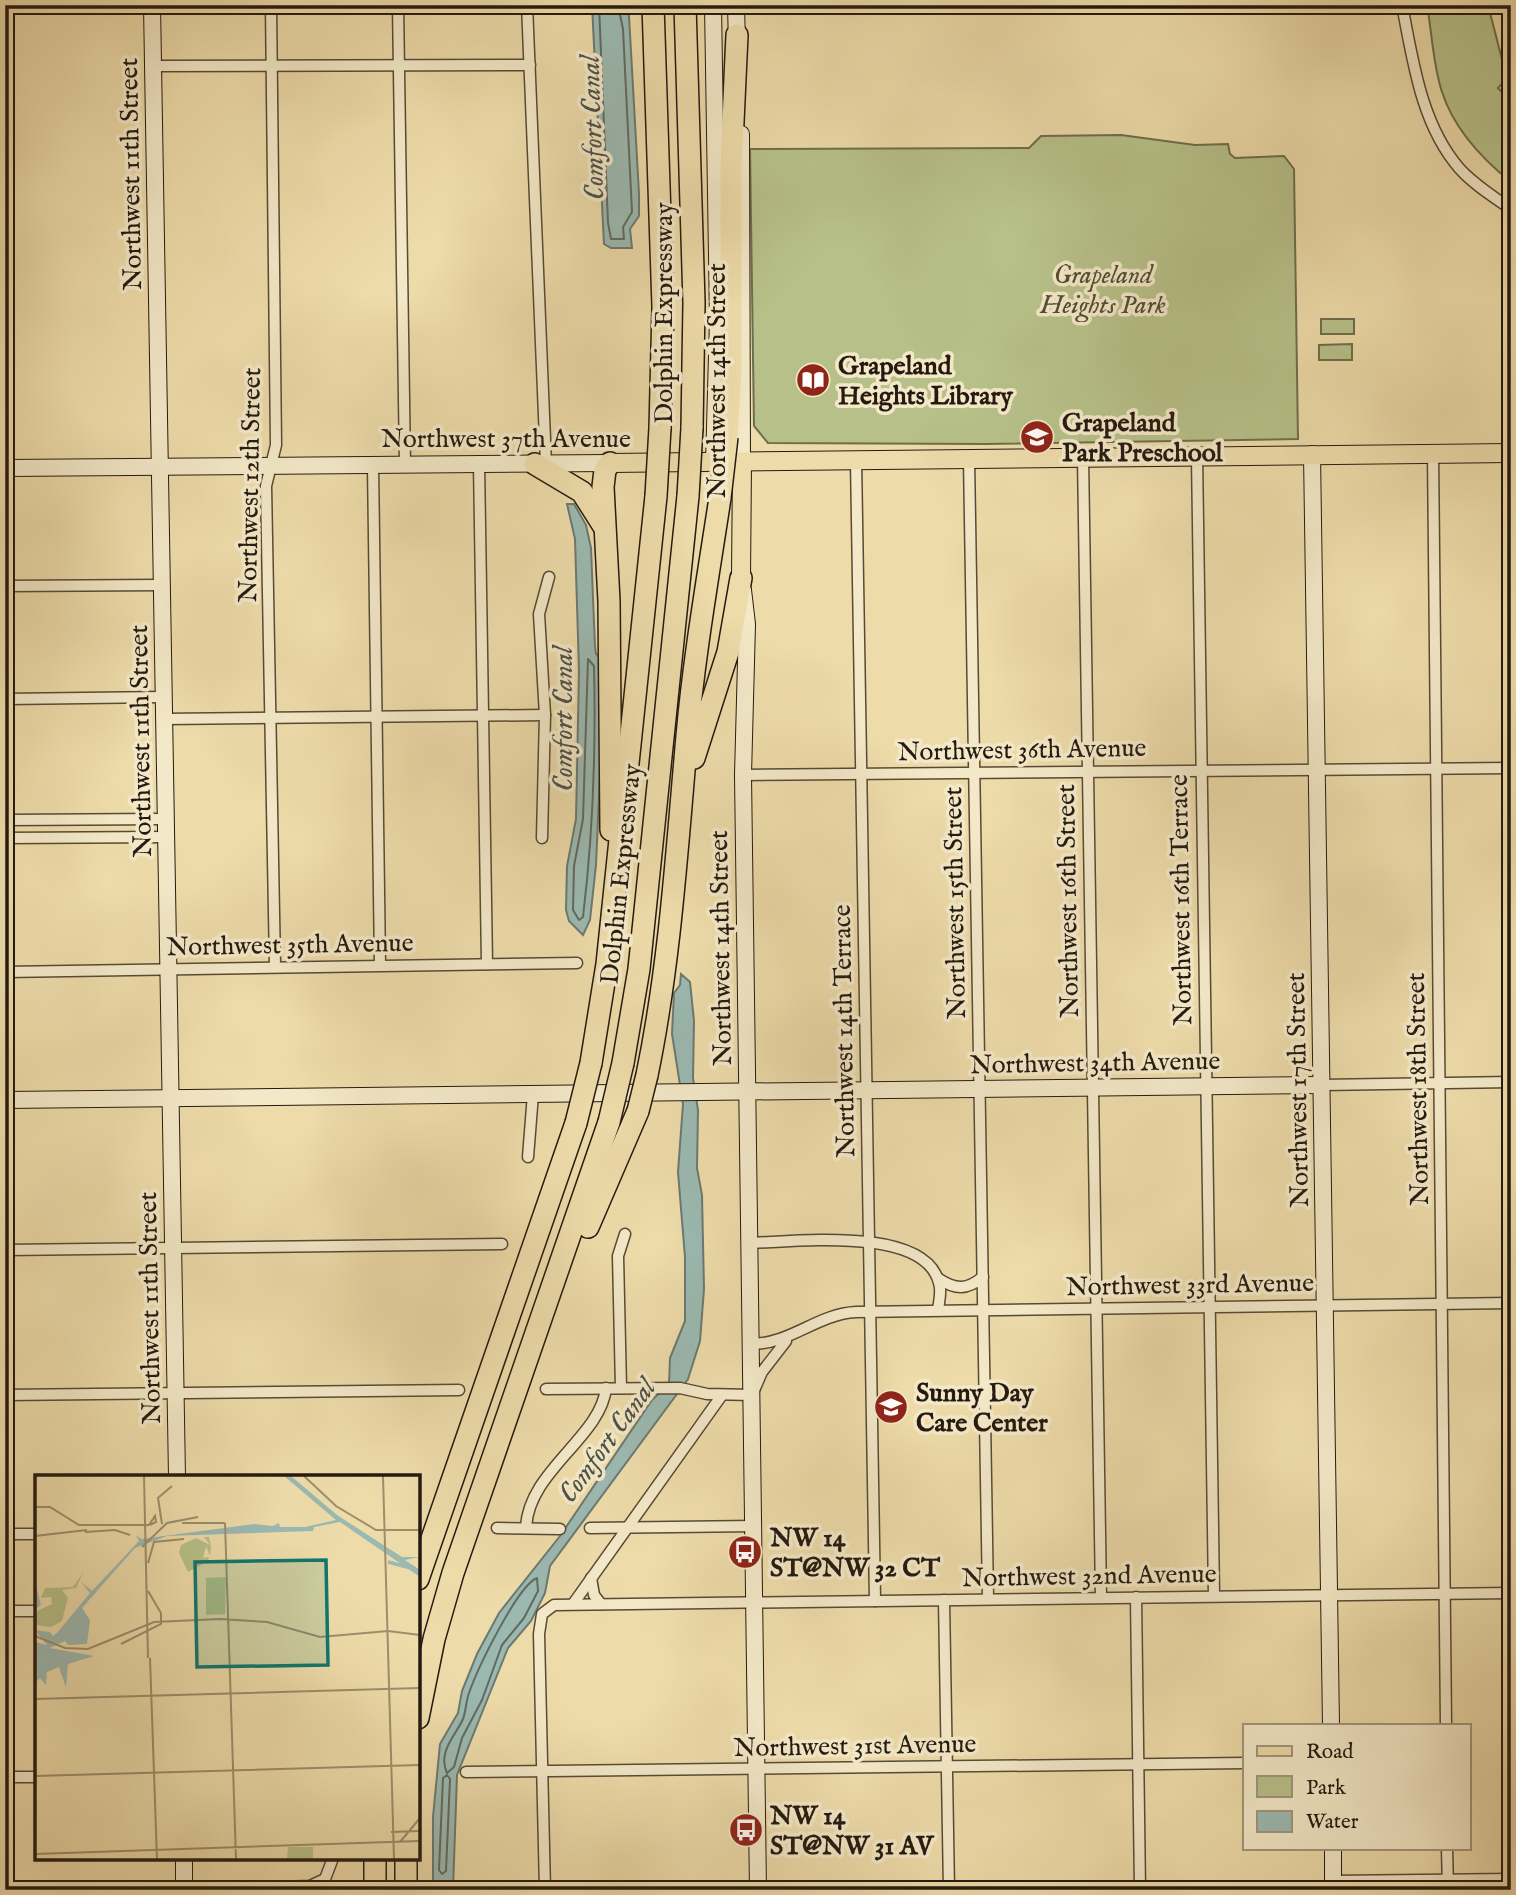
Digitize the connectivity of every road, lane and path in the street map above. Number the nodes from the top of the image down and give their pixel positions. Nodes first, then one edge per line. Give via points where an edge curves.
1 (152, 5) edge
2 (271, 5) edge
3 (398, 5) edge
4 (527, 5) edge
5 (653, 5) edge
6 (685, 5) edge
7 (713, 5) edge
8 (736, 5) edge
9 (1402, 5) edge
10 (737, 35) junction
11 (272, 65) junction
12 (399, 65) junction
13 (530, 65) junction
14 (152, 66) junction
15 (1511, 209) edge
16 (1433, 453) junction
17 (1511, 453) edge
18 (1312, 454) junction
19 (1197, 456) junction
20 (1083, 457) junction
21 (969, 459) junction
22 (856, 460) junction
23 (610, 463) junction
24 (714, 463) junction
25 (742, 463) junction
26 (405, 464) junction
27 (479, 464) junction
28 (541, 464) junction
29 (373, 465) junction
30 (272, 466) junction
31 (159, 467) junction
32 (5, 468) edge
33 (604, 527) junction
34 (549, 577) dead end
35 (741, 578) junction
36 (161, 585) junction
37 (5, 586) edge
38 (164, 697) junction
39 (5, 699) edge
40 (545, 715) junction
41 (483, 716) junction
42 (270, 717) junction
43 (376, 717) junction
44 (164, 719) junction
45 (1435, 768) junction
46 (1511, 768) edge
47 (1201, 770) junction
48 (1317, 770) junction
49 (1088, 772) junction
50 (975, 773) junction
51 (862, 774) junction
52 (743, 775) junction
53 (685, 783) junction
54 (166, 819) junction
55 (5, 820) edge
56 (166, 837) junction
57 (5, 838) edge
58 (542, 838) dead end
59 (614, 909) junction
60 (577, 963) dead end
61 (380, 964) junction
62 (487, 964) junction
63 (275, 966) junction
64 (168, 968) junction
65 (5, 972) edge
66 (1511, 1082) edge
67 (1439, 1083) junction
68 (1206, 1085) junction
69 (1322, 1085) junction
70 (1093, 1087) junction
71 (980, 1088) junction
72 (866, 1089) junction
73 (748, 1091) junction
74 (533, 1094) junction
75 (171, 1098) junction
76 (5, 1100) edge
77 (528, 1157) dead end
78 (625, 1234) dead end
79 (869, 1241) junction
80 (749, 1243) junction
81 (502, 1244) dead end
82 (173, 1249) junction
83 (5, 1251) edge
84 (983, 1277) junction
85 (939, 1279) junction
86 (1442, 1303) junction
87 (1511, 1303) edge
88 (1210, 1306) junction
89 (1325, 1306) junction
90 (983, 1308) junction
91 (1096, 1308) junction
92 (938, 1310) junction
93 (870, 1311) junction
94 (788, 1339) junction
95 (751, 1345) junction
96 (531, 1349) junction
97 (606, 1388) junction
98 (621, 1388) junction
99 (546, 1389) dead end
100 (459, 1390) dead end
101 (175, 1393) junction
102 (5, 1395) edge
103 (722, 1395) junction
104 (752, 1395) junction
105 (177, 1475) edge
106 (629, 1526) junction
107 (755, 1526) junction
108 (497, 1528) dead end
109 (526, 1528) junction
110 (590, 1528) dead end
111 (560, 1529) dead end
112 (5, 1534) edge
113 (35, 1534) edge
114 (420, 1573) edge
115 (591, 1578) junction
116 (1511, 1593) edge
117 (1445, 1594) junction
118 (1330, 1595) junction
119 (1214, 1596) junction
120 (1101, 1597) junction
121 (1136, 1597) junction
122 (988, 1599) junction
123 (944, 1600) junction
124 (875, 1601) junction
125 (755, 1602) junction
126 (573, 1604) junction
127 (601, 1604) junction
128 (5, 1611) edge
129 (35, 1611) edge
130 (420, 1708) edge
131 (1331, 1724) edge
132 (1446, 1724) edge
133 (1243, 1763) edge
134 (1139, 1764) junction
135 (948, 1767) junction
136 (756, 1768) junction
137 (543, 1771) junction
138 (466, 1772) dead end
139 (5, 1777) edge
140 (35, 1777) edge
141 (1333, 1850) edge
142 (1447, 1850) edge
143 (184, 1860) edge
144 (332, 1860) edge
145 (374, 1860) edge
146 (406, 1860) edge
147 (1511, 1879) edge
148 (1448, 1885) edge
149 (1333, 1886) edge
150 (186, 1890) edge
151 (375, 1890) edge
152 (407, 1890) edge
153 (545, 1890) edge
154 (758, 1890) edge
155 (949, 1890) edge
156 (1140, 1890) edge

1 - 14 street, Northwest 11th Street
2 - 11 street, Northwest 12th Street
3 - 12 street
4 - 13 street
5 - 59 highway, Dolphin Expressway, bridge via 663,306 660,428
6 - 96 highway, Dolphin Expressway, bridge via 694,303 692,428 639,969 609,1122
7 - 24 street, Northwest 14th Street via 718,370
8 - 10 street, Northwest 14th Street
9 - 15 street via 1420,90 1434,130 1459,169
10 - 25 street, Northwest 14th Street via 743,164
10 - 53 highway, bridge via 727,437 692,692
11 - 12 street
11 - 14 street
11 - 30 street, Northwest 12th Street via 276,432
12 - 13 street
12 - 26 street
13 - 28 street
14 - 31 street, Northwest 11th Street
16 - 17 main road, Northwest 37th Avenue
16 - 18 main road, Northwest 37th Avenue
16 - 45 street, Northwest 18th Street
18 - 19 main road, Northwest 37th Avenue
18 - 48 street, Northwest 17th Street
19 - 20 main road, Northwest 37th Avenue
19 - 47 street, Northwest 16th Terrace
20 - 21 main road, Northwest 37th Avenue
20 - 49 street, Northwest 16th Street
21 - 22 main road, Northwest 37th Avenue
21 - 50 street, Northwest 15th Street
22 - 25 main road, Northwest 37th Avenue
22 - 51 street, Northwest 14th Terrace
23 - 24 main road, Northwest 37th Avenue
23 - 28 street, Northwest 37th Avenue
23 - 33 highway via 604,476
24 - 25 main road, Northwest 37th Avenue
25 - 35 main road, Northwest 14th Street
26 - 27 street, Northwest 37th Avenue
26 - 29 street, Northwest 37th Avenue
27 - 28 street, Northwest 37th Avenue
27 - 41 street
28 - 33 highway via 582,492
29 - 30 street, Northwest 37th Avenue
29 - 43 street
30 - 31 street, Northwest 37th Avenue
30 - 42 street, Northwest 12th Street via 266,486
31 - 32 street, Northwest 37th Avenue
31 - 36 street, Northwest 11th Street
33 - 59 highway
34 - 40 street via 540,614
35 - 52 street, Northwest 14th Street via 747,617
35 - 53 highway via 728,652
36 - 37 street
36 - 38 street, Northwest 11th Street
38 - 39 street
38 - 44 street, Northwest 11th Street
40 - 41 street
40 - 58 street
41 - 43 street
41 - 62 street
42 - 43 street
42 - 44 street
42 - 63 street, Northwest 12th Street
43 - 61 street
44 - 54 street, Northwest 11th Street
45 - 46 street, Northwest 36th Avenue
45 - 48 street, Northwest 36th Avenue
45 - 67 street, Northwest 18th Street
47 - 48 street, Northwest 36th Avenue
47 - 49 street, Northwest 36th Avenue
47 - 68 street, Northwest 16th Terrace
48 - 69 street, Northwest 17th Street
49 - 50 street, Northwest 36th Avenue
49 - 70 street, Northwest 16th Street
50 - 51 street, Northwest 36th Avenue
50 - 71 street, Northwest 15th Street
51 - 52 street, Northwest 36th Avenue
51 - 72 street, Northwest 14th Terrace
52 - 73 street, Northwest 14th Street
53 - 96 highway, bridge via 661,995 638,1111
54 - 55 street
54 - 56 street, Northwest 11th Street
56 - 57 street
56 - 64 street, Northwest 11th Street
59 - 114 highway, Dolphin Expressway, bridge via 604,995 576,1123
60 - 62 street, Northwest 35th Avenue
61 - 62 street, Northwest 35th Avenue
61 - 63 street, Northwest 35th Avenue
63 - 64 street, Northwest 35th Avenue
64 - 65 street, Northwest 35th Avenue
64 - 75 street, Northwest 11th Street
66 - 67 street, Northwest 34th Avenue
67 - 69 street, Northwest 34th Avenue
67 - 86 street, Northwest 18th Street
68 - 69 street, Northwest 34th Avenue
68 - 70 street, Northwest 34th Avenue
68 - 88 street, Northwest 16th Terrace
69 - 89 street, Northwest 17th Street
70 - 71 street, Northwest 34th Avenue
70 - 91 street, Northwest 16th Street
71 - 72 street, Northwest 34th Avenue
71 - 84 street, Northwest 15th Street
72 - 73 street, Northwest 34th Avenue
72 - 79 street, Northwest 14th Terrace
73 - 74 street, Northwest 34th Avenue
73 - 80 street, Northwest 14th Street
74 - 75 street, Northwest 34th Avenue
74 - 77 street
75 - 76 street
75 - 82 street, Northwest 11th Street
78 - 98 street via 618,1256
79 - 80 street
79 - 85 street via 910,1253
79 - 93 street, Northwest 14th Terrace
80 - 95 street, Northwest 14th Street
81 - 82 street
82 - 83 street
82 - 101 street, Northwest 11th Street
84 - 85 street via 959,1288
84 - 90 street, Northwest 15th Street
85 - 92 street
86 - 87 street, Northwest 33rd Avenue
86 - 89 street, Northwest 33rd Avenue
86 - 117 street, Northwest 18th Street
88 - 89 street, Northwest 33rd Avenue
88 - 91 street, Northwest 33rd Avenue
88 - 119 street, Northwest 16th Terrace
89 - 118 street, Northwest 17th Street
90 - 91 street, Northwest 33rd Avenue
90 - 92 street, Northwest 33rd Avenue
90 - 122 street, Northwest 15th Street
91 - 120 street, Northwest 16th Street
92 - 93 street, Northwest 33rd Avenue
93 - 94 street, Northwest 33rd Avenue via 827,1316
93 - 124 street, Northwest 14th Terrace
94 - 95 street
94 - 104 street via 762,1372
95 - 104 street, Northwest 14th Street
96 - 130 highway, Dolphin Expressway via 453,1573
97 - 98 street
97 - 99 street
97 - 109 street via 598,1414 530,1503
98 - 103 street via 680,1388
100 - 101 street
101 - 102 street
101 - 105 street, Northwest 11th Street
103 - 104 street
103 - 106 street
104 - 107 street, Northwest 14th Street
106 - 107 street
106 - 110 street
106 - 115 street
107 - 125 street, Northwest 14th Street
108 - 109 street
109 - 111 street
112 - 113 street
115 - 126 street
115 - 127 street
116 - 117 street, Northwest 32nd Avenue
117 - 118 street, Northwest 32nd Avenue
117 - 132 street, Northwest 18th Street
118 - 119 street, Northwest 32nd Avenue
118 - 131 street, Northwest 17th Street
119 - 121 street, Northwest 32nd Avenue
120 - 121 street, Northwest 32nd Avenue
120 - 122 street, Northwest 32nd Avenue
121 - 134 street
122 - 123 street, Northwest 32nd Avenue
123 - 124 street, Northwest 32nd Avenue
123 - 135 street
124 - 125 street, Northwest 32nd Avenue
125 - 127 street, Northwest 32nd Avenue
125 - 136 street, Northwest 14th Street
126 - 127 street, Northwest 32nd Avenue
126 - 137 street, Northwest 32nd Avenue via 544,1611 539,1634
128 - 129 street
133 - 134 street, Northwest 31st Avenue
134 - 135 street, Northwest 31st Avenue
134 - 156 street
135 - 136 street, Northwest 31st Avenue
135 - 155 street
136 - 137 street, Northwest 31st Avenue
136 - 154 street, Northwest 14th Street
137 - 138 street, Northwest 31st Avenue
137 - 153 street
139 - 140 street
141 - 149 street
142 - 148 street
143 - 150 street
144 - 150 street via 321,1882 305,1886
145 - 151 highway
146 - 152 highway
147 - 148 street
148 - 149 street

